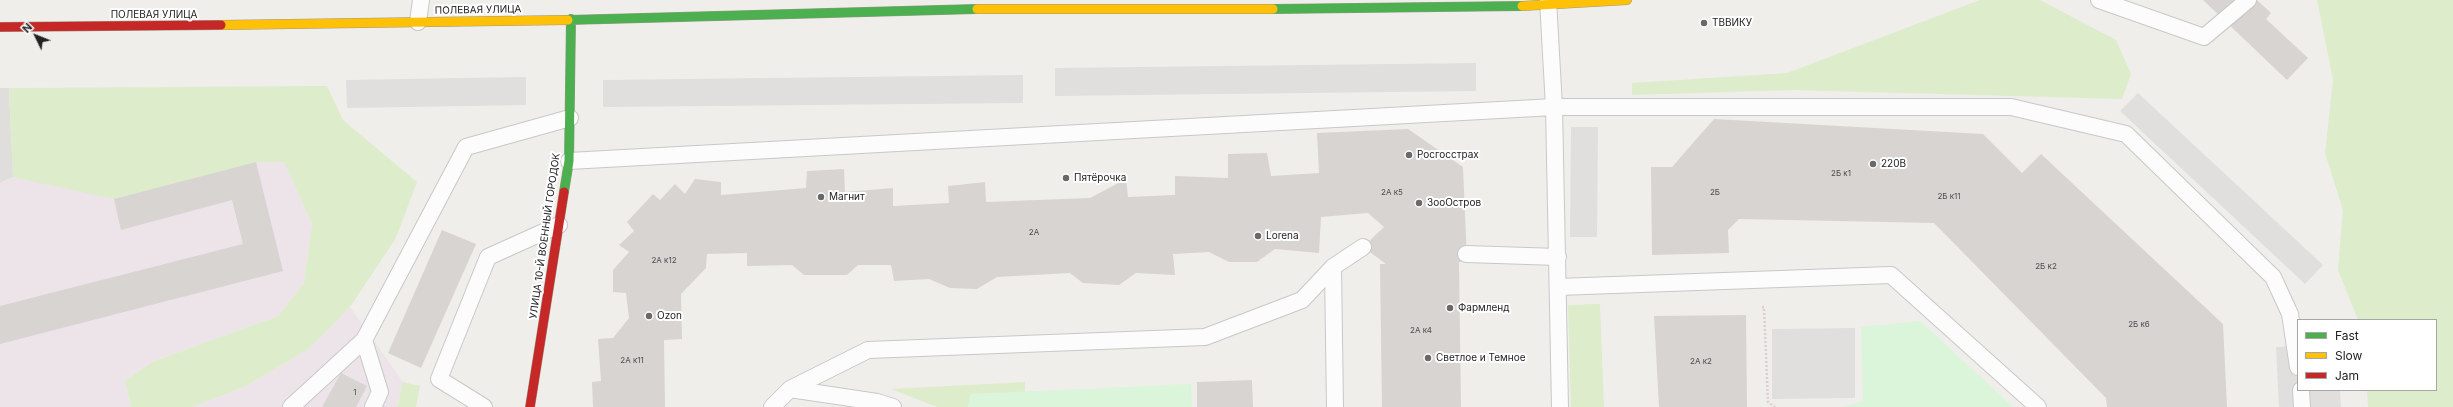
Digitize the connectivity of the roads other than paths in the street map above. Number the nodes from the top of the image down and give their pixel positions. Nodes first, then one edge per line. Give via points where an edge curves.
1 (421, 0) edge
2 (1628, 0) edge
3 (2099, 0) edge
4 (2248, 0) edge
5 (1548, 3) edge
6 (1000, 4) edge
7 (1062, 5) edge
8 (571, 19) junction
9 (418, 22) junction
10 (0, 27) edge
11 (1554, 106) junction
12 (570, 118) junction
13 (569, 161) junction
14 (559, 225) junction
15 (1363, 247) dead end
16 (1466, 254) dead end
17 (1558, 257) junction
18 (1333, 268) junction
19 (1558, 287) junction
20 (364, 340) junction
21 (2297, 360) edge
22 (790, 388) junction
23 (2301, 391) edge
24 (290, 407) edge
25 (373, 407) edge
26 (484, 407) edge
27 (530, 407) edge
28 (772, 407) edge
29 (893, 407) edge
30 (1335, 407) edge
31 (1560, 407) edge
32 (2038, 407) edge
33 (2302, 407) edge

1 - 9 lane
2 - 5 street, ПОЛЕВАЯ УЛИЦА
3 - 4 lane via 2204,36
5 - 7 street, ПОЛЕВАЯ УЛИЦА via 1490,8
5 - 11 lane
6 - 7 street, ПОЛЕВАЯ УЛИЦА
6 - 8 street, ПОЛЕВАЯ УЛИЦА via 797,15
8 - 9 street, ПОЛЕВАЯ УЛИЦА
8 - 12 street, УЛИЦА 10-Й ВОЕННЫЙ ГОРОДОК
9 - 10 street, ПОЛЕВАЯ УЛИЦА
11 - 13 lane
11 - 17 lane
11 - 21 lane via 2011,107 2126,134 2273,277 2290,314
12 - 13 street, УЛИЦА 10-Й ВОЕННЫЙ ГОРОДОК
12 - 20 lane via 466,147
13 - 14 street, УЛИЦА 10-Й ВОЕННЫЙ ГОРОДОК
14 - 26 lane via 488,257 439,379
14 - 27 street, УЛИЦА 10-Й ВОЕННЫЙ ГОРОДОК
15 - 18 lane
16 - 17 lane
17 - 19 lane
18 - 22 lane via 1302,300 1204,337 868,350
18 - 30 lane
19 - 31 lane
19 - 32 lane via 1891,275
20 - 24 lane
20 - 25 lane via 380,392
22 - 28 lane
22 - 29 lane via 877,402
23 - 33 lane

